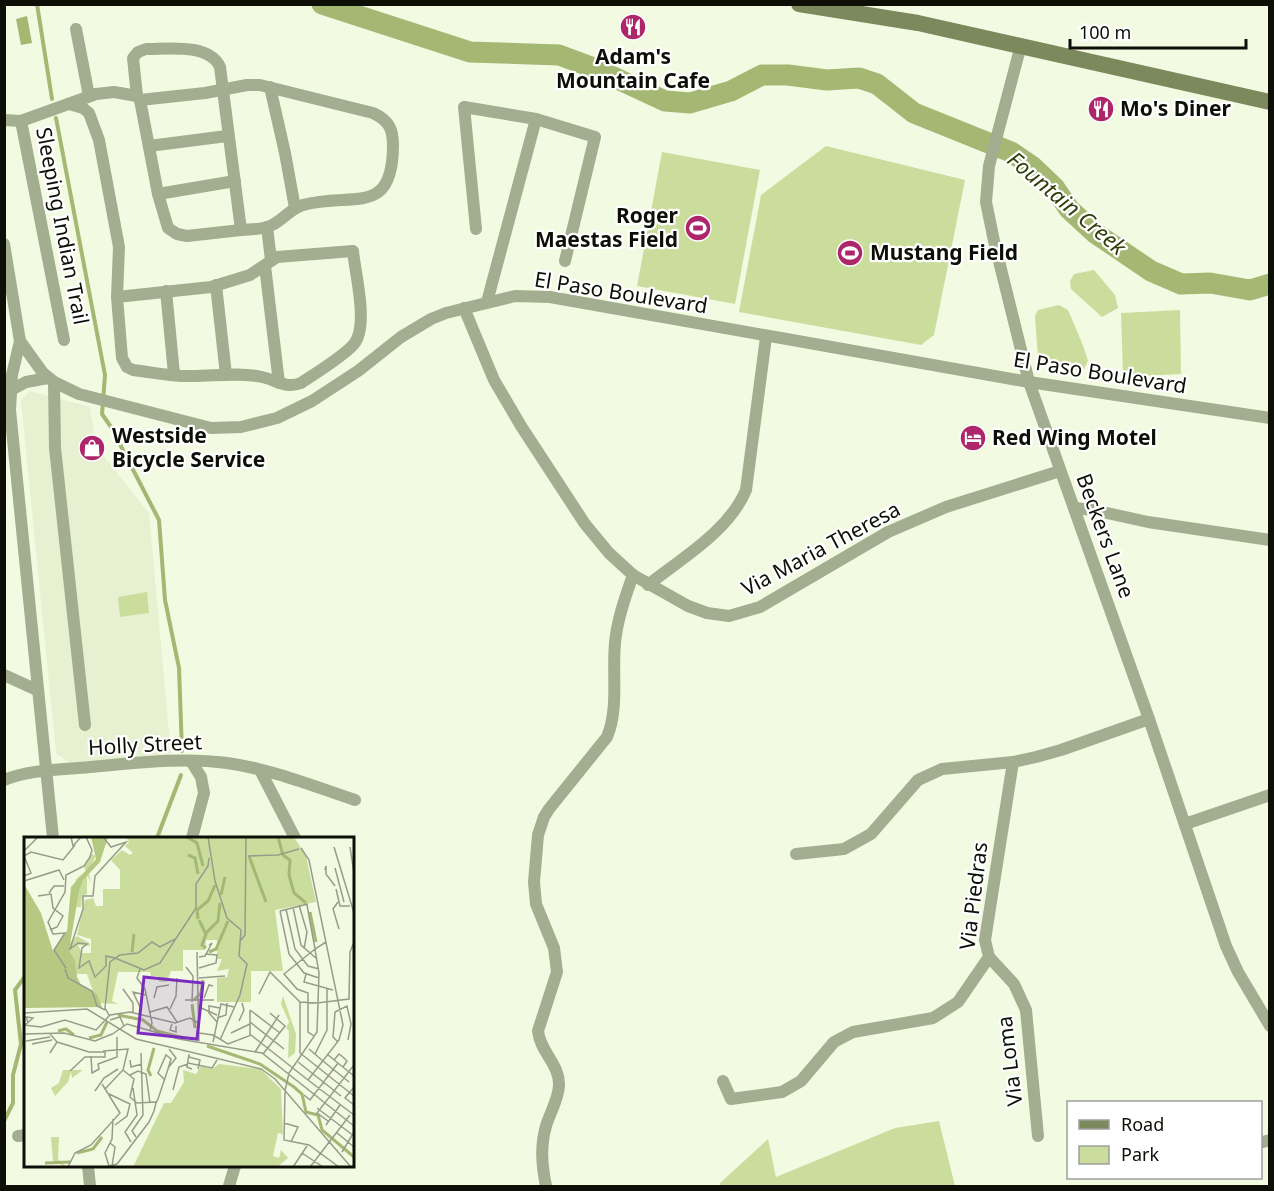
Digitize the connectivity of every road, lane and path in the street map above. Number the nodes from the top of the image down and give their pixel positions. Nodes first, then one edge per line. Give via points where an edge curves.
1 (807, 5) edge
2 (76, 29) dead end
3 (1022, 45) junction
4 (270, 87) junction
5 (222, 91) junction
6 (89, 96) junction
7 (138, 98) junction
8 (1269, 102) edge
9 (69, 104) junction
10 (6, 117) edge
11 (536, 119) junction
12 (21, 120) junction
13 (227, 136) junction
14 (149, 146) junction
15 (235, 182) junction
16 (158, 194) junction
17 (295, 208) junction
18 (267, 227) junction
19 (476, 229) dead end
20 (241, 230) junction
21 (4, 244) edge
22 (565, 261) dead end
23 (268, 263) junction
24 (216, 285) junction
25 (166, 291) junction
26 (117, 297) junction
27 (487, 302) junction
28 (464, 308) junction
29 (766, 337) junction
30 (20, 340) junction
31 (64, 340) dead end
32 (174, 374) junction
33 (226, 375) junction
34 (51, 380) junction
35 (1029, 382) junction
36 (279, 383) junction
37 (11, 390) junction
38 (1269, 418) edge
39 (1060, 471) junction
40 (1075, 508) junction
41 (1269, 540) edge
42 (633, 576) junction
43 (648, 585) junction
44 (4, 675) edge
45 (37, 690) junction
46 (1149, 719) junction
47 (85, 725) dead end
48 (191, 761) junction
49 (1013, 762) junction
50 (260, 770) junction
51 (45, 771) junction
52 (4, 780) edge
53 (1269, 795) edge
54 (355, 800) dead end
55 (1185, 825) junction
56 (53, 837) edge
57 (192, 837) edge
58 (294, 837) edge
59 (796, 854) dead end
60 (989, 957) junction
61 (1269, 1026) edge
62 (723, 1081) dead end
63 (1038, 1136) dead end
64 (88, 1167) edge
65 (235, 1167) edge
66 (90, 1186) edge
67 (229, 1186) edge
68 (546, 1186) edge

1 - 3 main road via 918,22
2 - 6 street
3 - 8 main road
3 - 35 street, Beckers Lane via 990,166 987,207
4 - 5 street via 247,85
4 - 17 street
4 - 17 street via 373,112 386,120 392,130 389,178 379,192 365,198
5 - 7 street
5 - 7 street via 220,67 210,55 191,50 146,49 132,61
5 - 13 street
6 - 7 street via 114,92
6 - 9 street
7 - 14 street
9 - 12 street
9 - 26 street via 89,113 99,140 119,247
10 - 12 street
11 - 19 street via 464,107
11 - 22 street via 595,137
11 - 27 street
12 - 31 street, Sleeping Indian Trail
13 - 14 street
13 - 15 street
14 - 16 street
15 - 16 street
15 - 20 street
16 - 20 street via 168,228 177,234
17 - 18 street
18 - 20 street
18 - 23 street
21 - 30 street
23 - 24 street via 250,275
23 - 36 street
23 - 36 street via 298,254 353,251 361,319 358,338 351,347 301,383
24 - 25 street
24 - 33 street
25 - 26 street
25 - 32 street
26 - 32 street via 118,328 127,367
27 - 28 street, El Paso Boulevard
27 - 29 street, El Paso Boulevard via 515,296 550,297
28 - 34 street, El Paso Boulevard via 417,326 312,401 277,418 241,427 211,428 95,399
28 - 42 street, Via Maria Theresa via 494,380 521,426 585,524
29 - 35 street, El Paso Boulevard
29 - 43 street via 746,490 740,506 720,528
30 - 34 street
30 - 37 street
32 - 33 street
33 - 36 street via 258,376
34 - 37 street via 26,382
34 - 47 street
35 - 38 street, El Paso Boulevard
35 - 39 street, Beckers Lane
37 - 45 street
39 - 40 street, Beckers Lane
39 - 43 street, Via Maria Theresa via 946,507 888,532 760,607 740,614 707,613
40 - 41 street
40 - 46 street, Beckers Lane
42 - 43 street, Via Maria Theresa
42 - 68 street via 615,641 610,729 544,817 535,855 536,904 554,948 557,972 538,1031 559,1079 543,1142
44 - 45 street
45 - 51 street
46 - 49 street via 1061,750
46 - 55 street, Beckers Lane
48 - 50 street, Holly Street
48 - 51 street, Holly Street
48 - 57 street via 201,777 204,793
49 - 59 street via 942,769 918,780 871,834 844,849
49 - 60 street, Via Piedras via 985,940
50 - 54 street, Holly Street
50 - 58 street
51 - 52 street, Holly Street
51 - 56 street
53 - 55 street
55 - 61 street, Beckers Lane via 1226,946
60 - 62 street, Via Piedras via 958,1002 933,1018 853,1032 834,1042 801,1081 782,1092 731,1099
60 - 63 street, Via Loma via 1014,984 1026,1010
64 - 66 street
65 - 67 street

